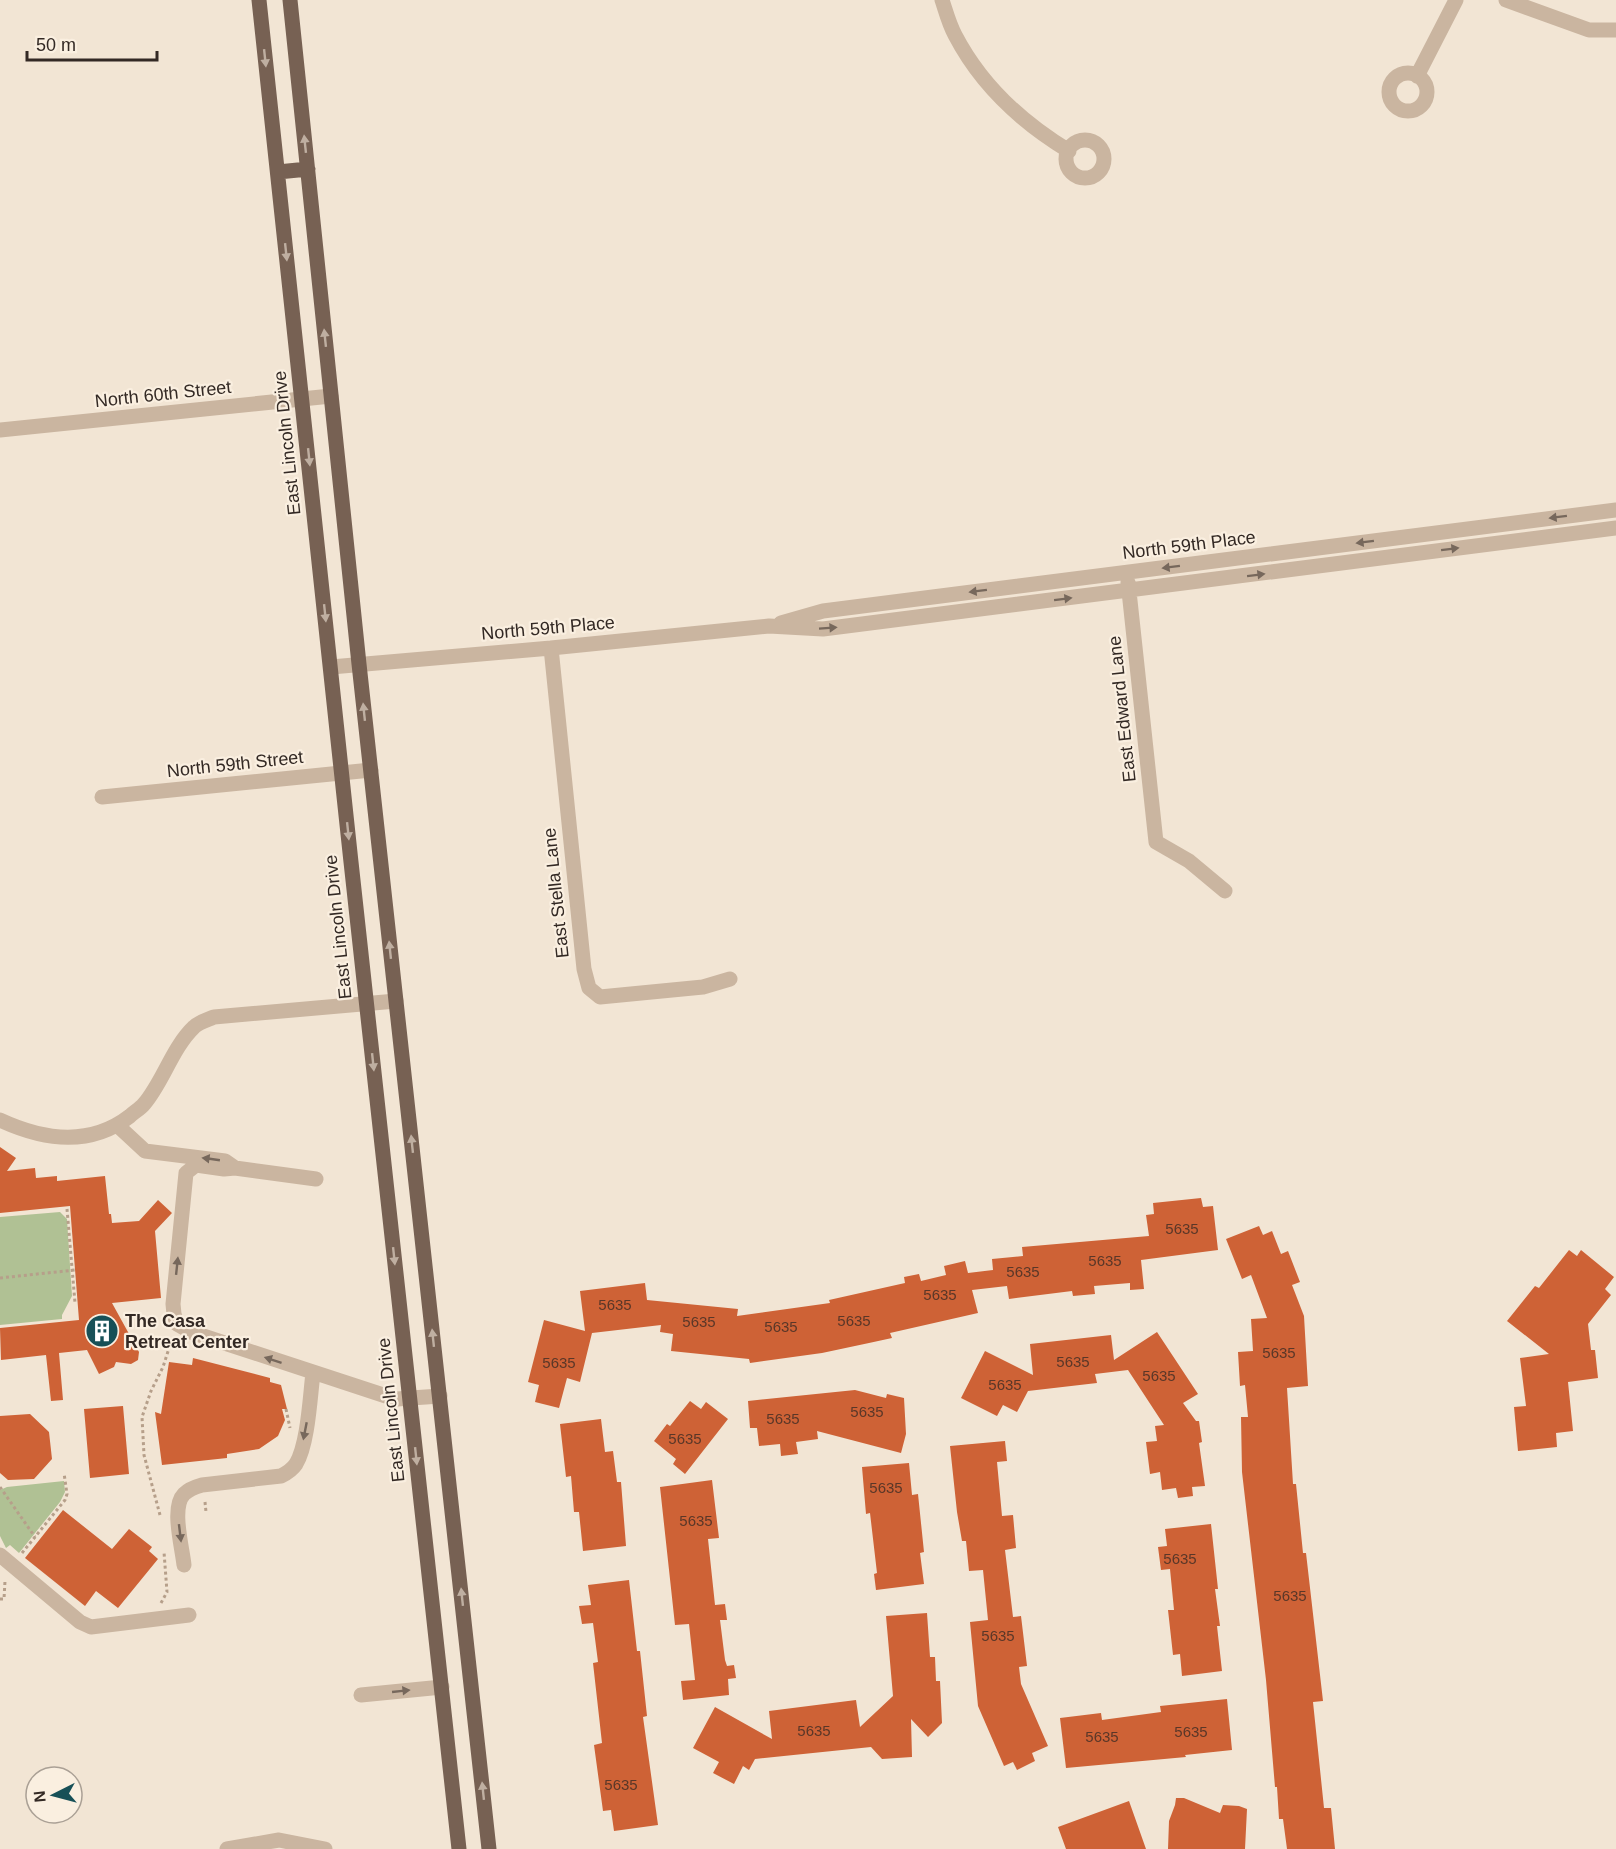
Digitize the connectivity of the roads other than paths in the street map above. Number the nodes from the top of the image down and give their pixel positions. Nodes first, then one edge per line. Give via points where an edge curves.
1 (259, 0) edge
2 (290, 0) edge
3 (942, 0) edge
4 (1456, 0) edge
5 (1506, 0) edge
6 (1616, 30) edge
7 (1417, 76) dead end
8 (1069, 151) dead end
9 (308, 169) junction
10 (278, 172) junction
11 (331, 396) junction
12 (302, 399) junction
13 (0, 430) edge
14 (1616, 510) edge
15 (1616, 528) edge
16 (1127, 573) junction
17 (1129, 591) junction
18 (769, 626) junction
19 (550, 648) junction
20 (359, 664) junction
21 (331, 667) junction
22 (371, 770) junction
23 (342, 773) junction
24 (102, 796) dead end
25 (1225, 891) dead end
26 (730, 979) dead end
27 (396, 1001) junction
28 (367, 1004) junction
29 (0, 1120) edge
30 (117, 1125) junction
31 (169, 1154) junction
32 (235, 1168) junction
33 (186, 1173) junction
34 (316, 1179) dead end
35 (313, 1373) junction
36 (440, 1396) junction
37 (410, 1398) junction
38 (9, 1558) edge
39 (184, 1565) dead end
40 (189, 1615) dead end
41 (442, 1687) junction
42 (361, 1695) dead end
43 (227, 1849) edge
44 (325, 1849) edge
45 (459, 1849) edge
46 (489, 1849) edge

1 -> 10 main road, East Lincoln Drive
9 -> 2 main road
3 - 8 street via 954,33 989,85 1011,109
4 - 7 street
5 - 6 street via 1589,30
9 - 10 main road
11 -> 9 main road
10 -> 12 main road, East Lincoln Drive
11 - 12 street, North 60th Street
11 - 20 main road
12 - 13 street, North 60th Street
12 -> 21 main road, East Lincoln Drive
14 -> 16 street, North 59th Place
17 -> 15 street, North 59th Place
16 - 17 street, East Edward Lane
16 -> 18 street, North 59th Place via 823,611
18 -> 17 street, North 59th Place via 824,629
17 - 25 street, East Edward Lane via 1156,842 1189,861
18 - 19 street, North 59th Place
19 - 20 street, North 59th Place
19 - 26 street, East Stella Lane via 589,988 600,997 703,987
20 - 21 street, North 59th Place
22 -> 20 main road
21 - 23 main road, East Lincoln Drive
22 - 23 street, North 59th Street
27 -> 22 main road
23 - 24 street, North 59th Street
23 -> 28 main road, East Lincoln Drive
27 - 28 street
36 -> 27 main road
28 - 30 street via 214,1017 195,1026 144,1104
28 -> 37 main road, East Lincoln Drive
29 - 30 street via 40,1135 61,1137 92,1134
30 - 31 street via 145,1151
32 -> 31 street via 225,1161
31 - 33 street
32 - 33 street via 196,1165
32 - 34 street
35 -> 33 street via 190,1332 177,1324 173,1304
35 - 37 street via 386,1396
35 -> 39 street via 302,1448 290,1472 202,1485 181,1498 177,1508
36 - 37 street
46 -> 36 main road
37 -> 41 main road, East Lincoln Drive
38 - 40 street via 80,1622 91,1627
42 -> 41 street
41 - 45 main road, East Lincoln Drive
43 - 44 street via 279,1840

